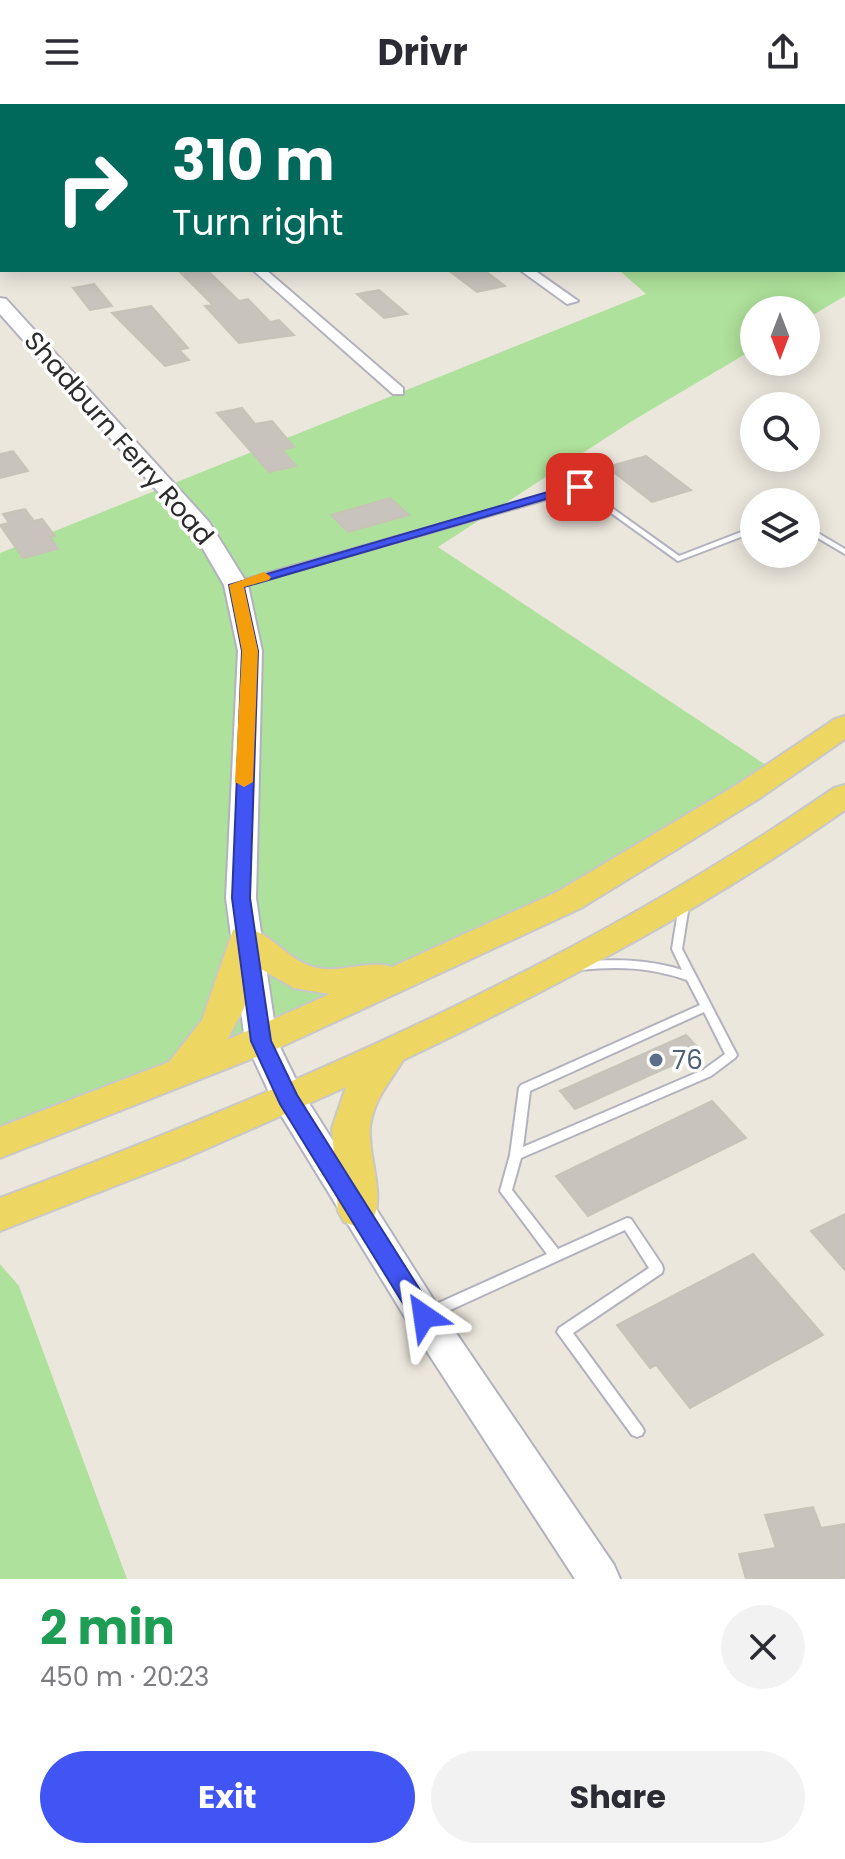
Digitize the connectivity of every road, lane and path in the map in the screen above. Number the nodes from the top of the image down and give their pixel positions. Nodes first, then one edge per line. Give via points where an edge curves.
1 (261, 272) edge
2 (529, 272) edge
3 (572, 301) dead end
4 (0, 303) edge
5 (398, 391) dead end
6 (740, 535) edge
7 (820, 537) edge
8 (845, 552) edge
9 (236, 585) junction
10 (845, 725) edge
11 (845, 795) edge
12 (686, 899) junction
13 (245, 938) junction
14 (427, 967) junction
15 (565, 967) junction
16 (688, 976) junction
17 (705, 1007) junction
18 (261, 1041) junction
19 (393, 1049) junction
20 (165, 1080) junction
21 (288, 1098) junction
22 (0, 1143) edge
23 (516, 1155) junction
24 (358, 1211) junction
25 (0, 1215) edge
26 (556, 1256) junction
27 (424, 1316) junction
28 (637, 1431) dead end
29 (599, 1579) edge

1 - 5 street
2 - 3 street
4 - 9 street, Shadburn Ferry Road via 201,527
6 - 9 lane via 678,559 580,487
7 - 8 lane
9 - 13 street, Shadburn Ferry Road via 250,651 242,828
10 - 14 main road via 749,791 569,900
11 - 12 main road
12 - 15 main road
12 - 16 lane via 677,949
13 - 14 main road via 300,979 356,981
13 - 18 street, Shadburn Ferry Road
13 - 20 main road via 226,1013 207,1046
14 - 18 main road
15 - 16 lane via 631,961 662,965
15 - 19 main road
16 - 17 lane
17 - 23 lane via 525,1088
17 - 23 lane via 731,1055 707,1073
18 - 20 main road
18 - 21 street, Shadburn Ferry Road
19 - 21 main road
19 - 24 main road via 367,1079 351,1111
20 - 22 main road
21 - 24 street, Shadburn Ferry Road
21 - 25 main road
23 - 26 lane via 506,1191
24 - 27 street, Shadburn Ferry Road
26 - 27 lane
26 - 28 lane via 627,1223 657,1269 564,1332
27 - 29 street, Shadburn Ferry Road

